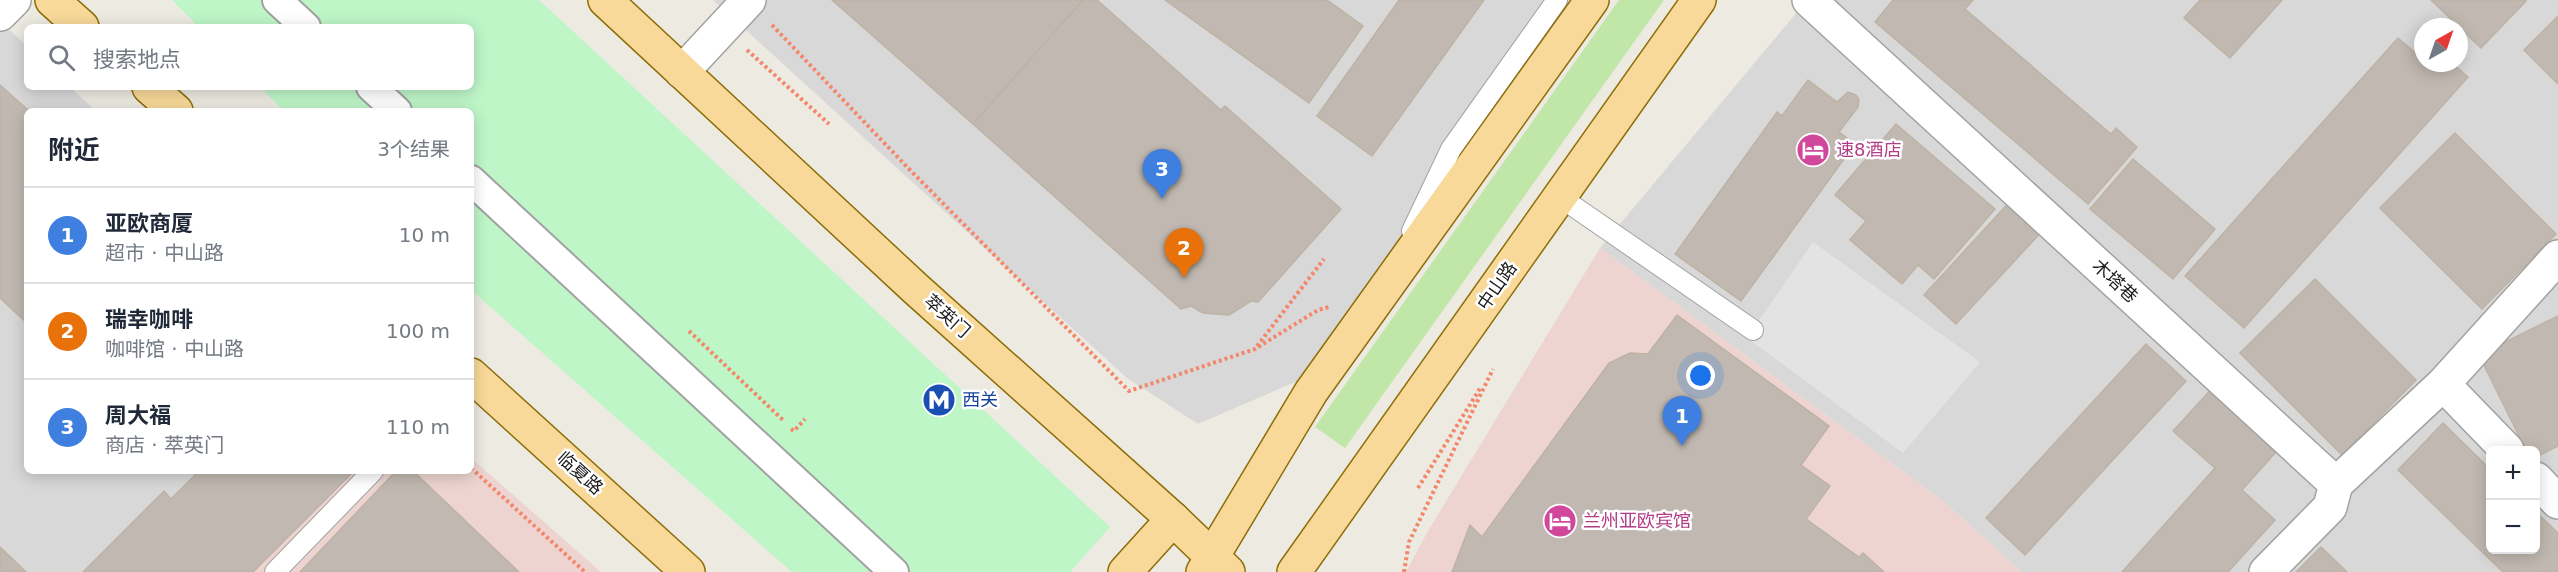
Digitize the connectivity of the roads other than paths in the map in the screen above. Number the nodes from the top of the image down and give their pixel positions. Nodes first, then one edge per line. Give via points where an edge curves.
1 (14, 0) edge
2 (52, 0) edge
3 (277, 0) edge
4 (605, 0) edge
5 (748, 0) edge
6 (1557, 0) edge
7 (1592, 0) edge
8 (1699, 0) edge
9 (1809, 0) edge
10 (0, 14) edge
11 (79, 24) edge
12 (303, 24) edge
13 (682, 72) junction
14 (152, 90) edge
15 (374, 90) edge
16 (173, 108) edge
17 (394, 108) edge
18 (474, 183) edge
19 (1560, 197) junction
20 (2558, 257) edge
21 (1383, 292) junction
22 (1753, 330) dead end
23 (474, 378) edge
24 (2443, 384) junction
25 (2504, 446) edge
26 (370, 474) edge
27 (2336, 484) junction
28 (2540, 484) edge
29 (2558, 502) edge
30 (1173, 519) junction
31 (1215, 567) edge
32 (275, 572) edge
33 (688, 572) edge
34 (894, 572) edge
35 (1125, 572) edge
36 (1294, 572) edge
37 (2266, 572) edge

1 - 10 street
2 - 11 main road
3 - 12 street
4 - 13 main road, 萃英门
5 - 13 street
6 - 21 lane via 1451,149
7 - 21 main road
8 - 19 main road, 中山路
9 - 27 street, 木塔巷
13 - 30 main road, 萃英门
14 - 16 main road
15 - 17 street
18 - 34 street
19 - 22 lane
19 - 36 main road, 中山路
20 - 24 street
21 - 31 main road via 1311,392
23 - 33 main road, 临夏路
24 - 25 street
24 - 27 street
26 - 32 lane
27 - 37 street via 2330,507
28 - 29 street
30 - 31 main road, 萃英门
30 - 35 main road

